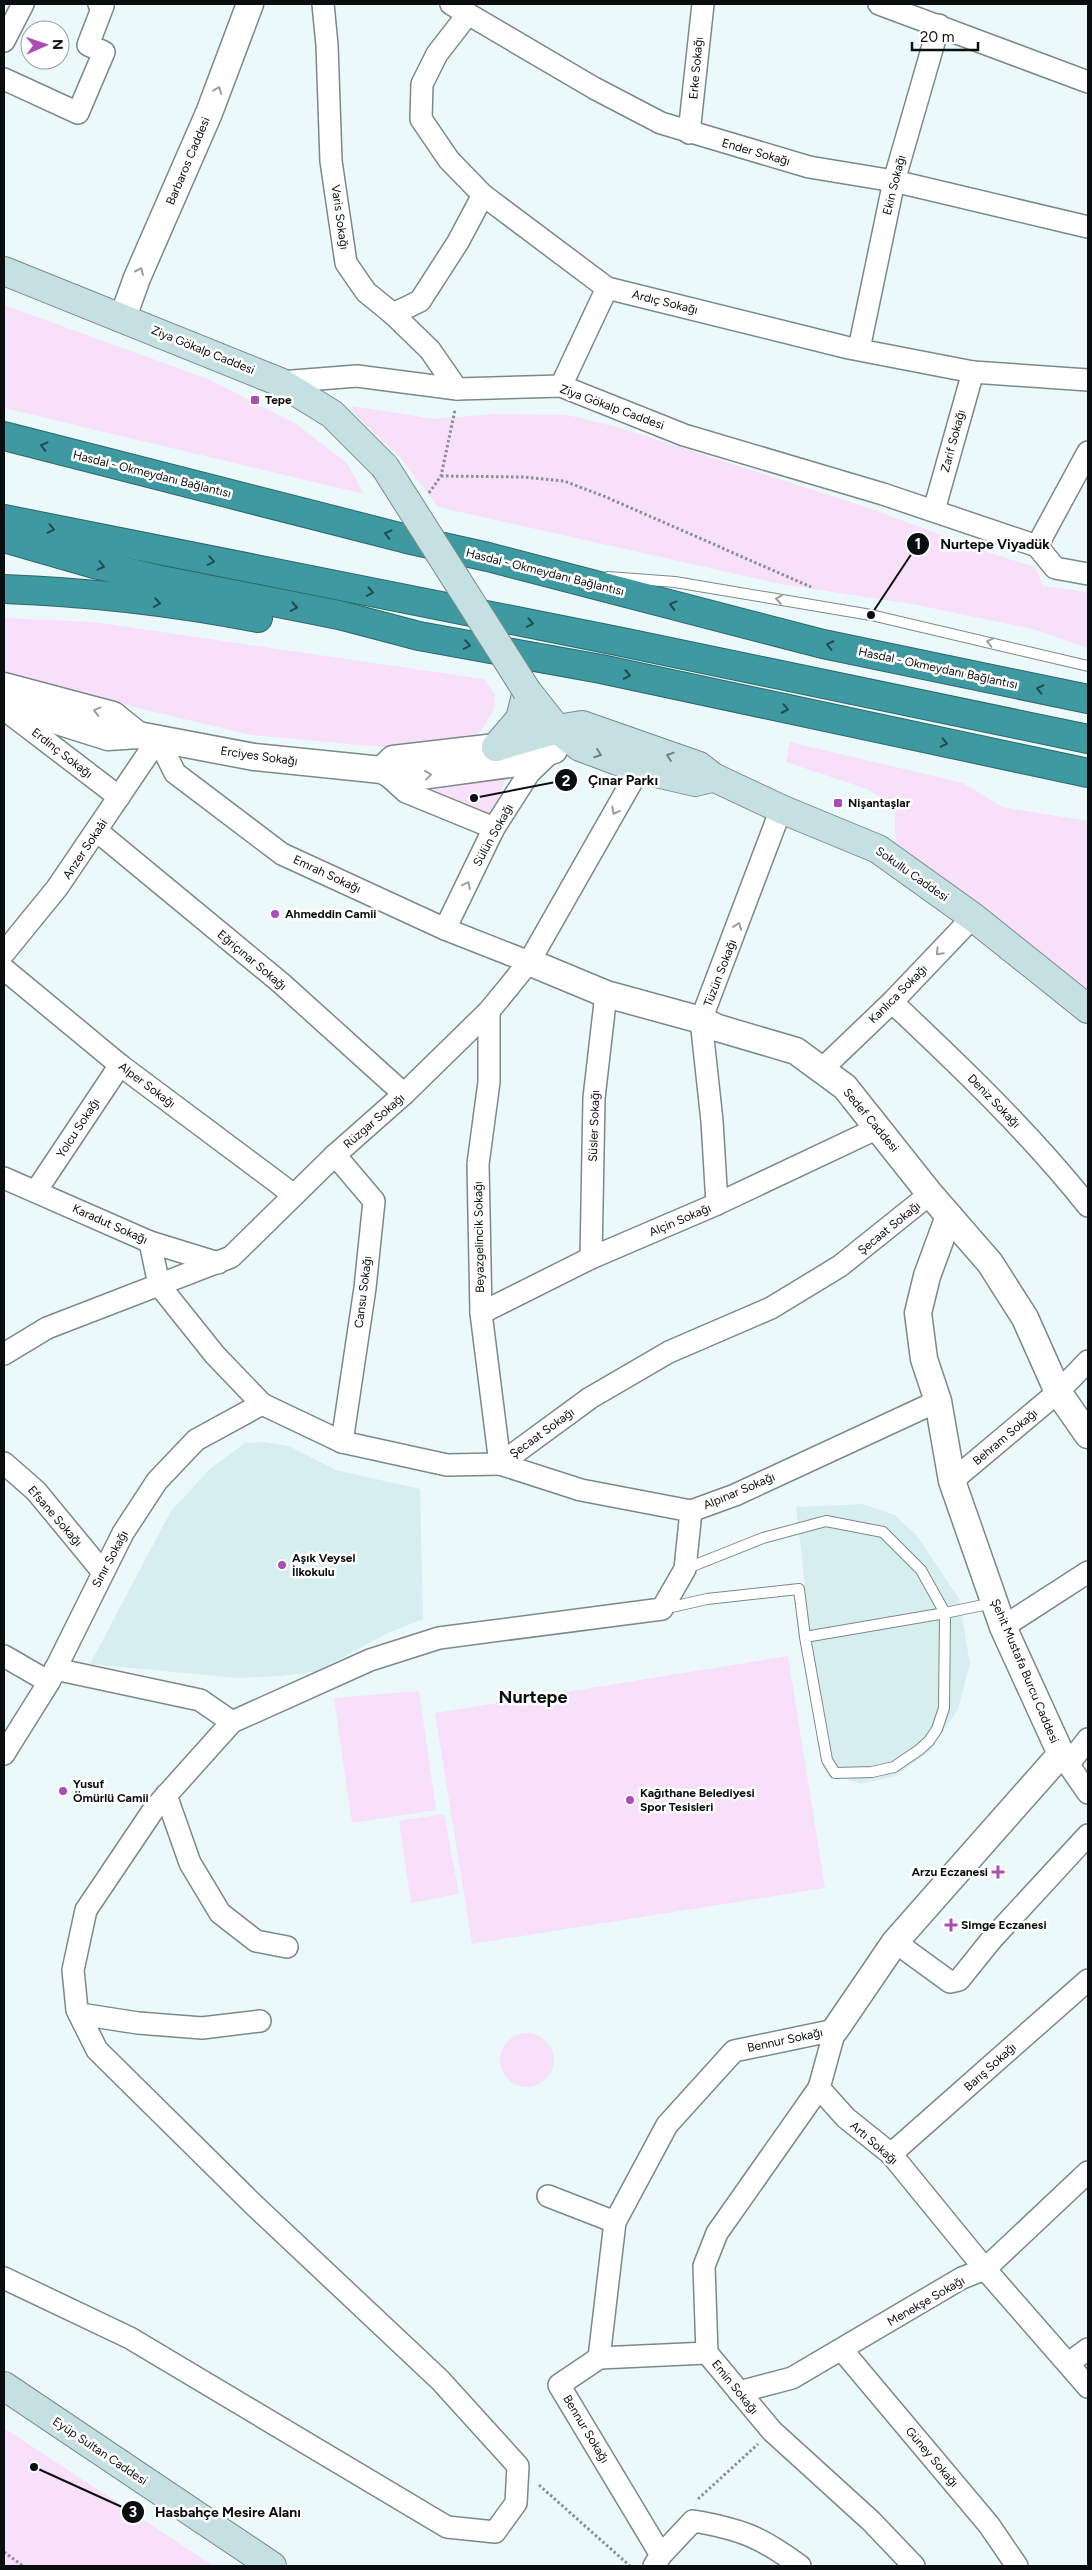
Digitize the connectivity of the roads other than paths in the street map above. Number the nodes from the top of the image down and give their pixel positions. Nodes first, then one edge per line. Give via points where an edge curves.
1 (23, 4) edge
2 (99, 4) edge
3 (250, 4) edge
4 (323, 4) edge
5 (703, 4) edge
6 (879, 4) edge
7 (459, 9) edge
8 (939, 25) junction
9 (4, 41) edge
10 (4, 79) edge
11 (1088, 82) edge
12 (689, 133) junction
13 (894, 181) junction
14 (483, 196) junction
15 (1088, 227) edge
16 (4, 270) edge
17 (606, 288) junction
18 (393, 314) junction
19 (123, 317) junction
20 (859, 349) junction
21 (973, 372) junction
22 (1088, 380) edge
23 (280, 382) junction
24 (561, 386) junction
25 (456, 389) junction
26 (4, 436) edge
27 (1088, 452) edge
28 (934, 510) junction
29 (4, 519) edge
30 (4, 538) edge
31 (1036, 546) junction
32 (1088, 574) edge
33 (572, 578) junction
34 (4, 589) edge
35 (419, 636) junction
36 (1088, 666) edge
37 (4, 686) edge
38 (527, 691) junction
39 (1088, 699) edge
40 (4, 704) edge
41 (4, 709) edge
42 (148, 737) junction
43 (1088, 738) edge
44 (555, 739) junction
45 (496, 746) junction
46 (639, 769) junction
47 (382, 770) junction
48 (1088, 772) edge
49 (713, 777) junction
50 (119, 797) junction
51 (781, 809) junction
52 (494, 828) junction
53 (97, 831) junction
54 (973, 917) junction
55 (445, 929) junction
56 (4, 953) edge
57 (529, 962) junction
58 (4, 969) edge
59 (606, 994) junction
60 (892, 1002) junction
61 (1088, 1009) edge
62 (489, 1011) junction
63 (701, 1020) junction
64 (120, 1065) junction
65 (821, 1070) junction
66 (404, 1094) junction
67 (878, 1128) junction
68 (335, 1155) junction
69 (4, 1178) edge
70 (36, 1192) junction
71 (930, 1194) junction
72 (294, 1195) junction
73 (717, 1204) junction
74 (1088, 1206) edge
75 (949, 1216) junction
76 (150, 1242) junction
77 (591, 1258) junction
78 (218, 1263) junction
79 (159, 1285) junction
80 (481, 1313) junction
81 (4, 1354) edge
82 (1088, 1361) edge
83 (1058, 1392) junction
84 (938, 1400) junction
85 (262, 1404) junction
86 (1088, 1435) edge
87 (342, 1442) junction
88 (4, 1463) edge
89 (500, 1464) junction
90 (952, 1482) junction
91 (691, 1511) junction
92 (685, 1569) junction
93 (102, 1572) junction
94 (1088, 1572) edge
95 (994, 1603) junction
96 (662, 1609) junction
97 (945, 1613) junction
98 (1003, 1627) junction
99 (805, 1637) junction
100 (4, 1656) edge
101 (52, 1676) junction
102 (232, 1722) junction
103 (1088, 1739) edge
104 (4, 1754) edge
105 (1077, 1774) edge
106 (166, 1795) junction
107 (1088, 1834) edge
108 (895, 1942) junction
109 (286, 1947) dead end
110 (1088, 1980) edge
111 (80, 2014) junction
112 (260, 2021) dead end
113 (835, 2030) junction
114 (819, 2088) junction
115 (891, 2154) junction
116 (1088, 2172) edge
117 (548, 2196) dead end
118 (616, 2222) junction
119 (985, 2269) junction
120 (4, 2278) edge
121 (1088, 2349) edge
122 (842, 2350) junction
123 (707, 2352) junction
124 (600, 2358) junction
125 (1069, 2363) junction
126 (4, 2386) edge
127 (1088, 2387) edge
128 (739, 2392) junction
129 (657, 2560) edge
130 (272, 2566) edge
131 (800, 2566) edge
132 (914, 2566) edge
133 (1017, 2566) edge

1 - 9 street
2 - 10 street via 103,6 88,45 104,52 78,112
19 -> 3 street, Barbaros Caddesi via 209,113
4 - 18 street, Varis Sokağı via 331,161 346,263 366,292
5 - 12 street, Erke Sokağı
6 - 8 street
7 - 12 street, Ender Sokağı via 594,88 661,123
7 - 14 street, Ardıç Sokağı via 422,84 421,119 449,160
8 - 11 street
8 - 13 street, Ekin Sokağı
12 - 13 street, Ender Sokağı via 809,167
13 - 15 street, Ender Sokağı
13 - 20 street, Ekin Sokağı
14 - 17 street, Ardıç Sokağı
14 - 18 street via 420,301
16 - 19 main road, Ziya Gökalp Caddesi
17 - 20 street, Ardıç Sokağı
17 - 24 street
18 - 25 street, Varis Sokağı via 430,350
19 - 23 main road, Ziya Gökalp Caddesi
20 - 21 street, Ardıç Sokağı
21 - 22 street, Ardıç Sokağı
21 - 28 street, Zarif Sokağı
23 - 25 street, Ziya Gökalp Caddesi via 357,376
23 - 38 main road, bridge via 332,414 385,467
24 - 25 street, Ziya Gökalp Caddesi
24 - 28 street, Ziya Gökalp Caddesi via 684,435
33 -> 26 highway, Hasdal - Okmeydanı Bağlantısı
27 - 31 street
28 - 31 street, Ziya Gökalp Caddesi
29 -> 43 highway
30 -> 35 highway via 107,567 262,602 339,615
31 - 32 street via 1055,568
36 -> 33 lane via 925,627 799,602 675,582 621,577
39 -> 33 highway, Hasdal - Okmeydanı Bağlantısı via 823,644
34 -> 35 highway via 145,601 317,630
35 -> 48 highway via 601,669
42 -> 37 street, Erciyes Sokağı via 113,715
38 - 44 main road
38 - 45 main road via 520,719
40 - 42 street, Erciyes Sokağı via 108,736
41 - 50 street, Erdinç Sokağı
42 - 47 street, Erciyes Sokağı via 254,757
42 - 50 street, Anzer Sokaåi
42 - 55 street, Emrah Sokağı via 176,774 282,854
44 - 45 main road, Sokullu Caddesi
44 -> 46 main road
47 -> 44 street, Erciyes Sokağı via 399,779 510,764
49 -> 44 main road, Sokullu Caddesi via 699,766 582,725
44 - 52 street, Sülün Sokağı
45 - 47 street via 393,759
46 - 49 main road via 695,782
46 -> 57 street, Rüzgar Sokağı
47 - 52 street via 406,792
49 - 51 main road, Sokullu Caddesi
50 - 53 street, Anzer Sokaåi
51 - 54 main road, Sokullu Caddesi via 878,849
63 -> 51 street, Tüzün Sokağı
55 -> 52 street, Sülün Sokağı
53 - 56 street, Anzer Sokaåi via 58,888
53 - 66 street, Eğriçınar Sokağı via 281,983
54 -> 60 street, Kanlıca Sokağı
54 - 61 main road, Sokullu Caddesi
55 - 57 street, Emrah Sokağı
57 - 59 street, Sedef Caddesi
57 - 62 street, Rüzgar Sokağı
58 - 64 street, Alper Sokağı
59 - 63 street, Sedef Caddesi
59 - 77 street, Süsler Sokağı via 594,1098
60 - 65 street, Kanlıca Sokağı
60 - 74 street, Deniz Sokağı via 1047,1155
62 - 66 street, Rüzgar Sokağı
62 - 80 street, Beyazgelincik Sokağı via 489,1082 478,1164
63 - 65 street, Sedef Caddesi via 796,1051
63 - 73 street, Tüzün Sokağı
64 - 70 street, Yolcu Sokağı
64 - 72 street, Alper Sokağı
65 - 67 street, Sedef Caddesi via 845,1088
66 - 68 street, Rüzgar Sokağı
67 - 71 street, Sedef Caddesi
67 - 73 street, Alçin Sokağı
68 - 72 street, Rüzgar Sokağı
68 - 87 street, Cansu Sokağı via 374,1201 365,1288
69 - 70 street, Karadut Sokağı
70 - 76 street, Karadut Sokağı
71 - 75 street, Sedef Caddesi
71 - 89 street, Şecaat Sokağı via 840,1266 771,1308 669,1352 590,1398
72 - 78 street, Rüzgar Sokağı via 231,1257
73 - 77 street, Alçin Sokağı
75 - 83 street, Sedef Caddesi via 990,1263 1025,1318
75 - 84 street, Şehit Mustafa Burcu Caddesi via 918,1312 924,1360
76 - 78 street, Karadut Sokağı
76 - 79 street
77 - 80 street, Alçin Sokağı
78 - 79 street, Rüzgar Sokağı
79 - 81 street, Rüzgar Sokağı via 47,1328
79 - 85 street, Şecaat Sokağı via 215,1355
80 - 89 street, Beyazgelincik Sokağı
82 - 83 street, Behram Sokağı
83 - 86 street, Sedef Caddesi
83 - 90 street, Behram Sokağı
84 - 90 street, Şehit Mustafa Burcu Caddesi
84 - 91 street, Alpınar Sokağı via 735,1495
85 - 87 street, Şecaat Sokağı
85 - 93 street, Sınır Sokağı via 196,1440 157,1481
87 - 89 street, Şecaat Sokağı via 447,1465
88 - 93 street, Efsane Sokağı via 36,1491
89 - 91 street, Alpınar Sokağı via 581,1490
90 - 95 street, Şehit Mustafa Burcu Caddesi
91 - 92 street
92 - 96 street
92 - 97 lane via 763,1538 826,1521 883,1532 921,1570
93 - 101 street, Sınır Sokağı
94 - 98 street
95 - 97 lane
95 - 98 street, Şehit Mustafa Burcu Caddesi
96 - 99 lane via 707,1599 799,1589
96 - 102 street via 439,1638 370,1660
97 - 99 lane
97 - 99 lane via 944,1696 939,1724 920,1750 901,1764 883,1770 835,1773 831,1767 827,1760
98 - 105 street, Şehit Mustafa Burcu Caddesi
100 - 101 street
101 - 102 street via 200,1700
101 - 104 street, Sınır Sokağı
102 - 106 street
103 - 105 street
105 - 108 street, Şehit Mustafa Burcu Caddesi
106 - 109 street via 190,1863 220,1913 256,1941
106 - 111 street via 86,1910 73,1970
107 - 108 street via 959,1980 950,1982
108 - 113 street, Şehit Mustafa Burcu Caddesi
110 - 115 street, Barış Sokağı
111 - 112 street via 202,2028
111 - 120 street via 97,2050 255,2206 440,2380 518,2466 516,2503 495,2532 447,2527 130,2338
113 - 114 street
113 - 118 street, Bennur Sokağı via 734,2051 667,2125
114 - 115 street, Artı Sokağı via 846,2118
114 - 123 street, Emin Sokağı via 717,2233 704,2266
115 - 119 street, Artı Sokağı
116 - 119 street, Menekşe Sokağı
117 - 118 street
118 - 124 street, Bennur Sokağı
119 - 122 street, Menekşe Sokağı via 962,2278
119 - 125 street, Artı Sokağı
121 - 125 street
122 - 128 street, Menekşe Sokağı via 792,2378
122 - 133 street, Güney Sokağı via 989,2525
123 - 124 street
123 - 128 street, Emin Sokağı
124 - 129 street, Bennur Sokağı via 559,2385
125 - 127 street, Artı Sokağı
126 - 130 main road, Eyüp Sultan Caddesi
128 - 132 street, Emin Sokağı via 772,2431 871,2521
129 - 131 street via 693,2521 730,2527 769,2543

